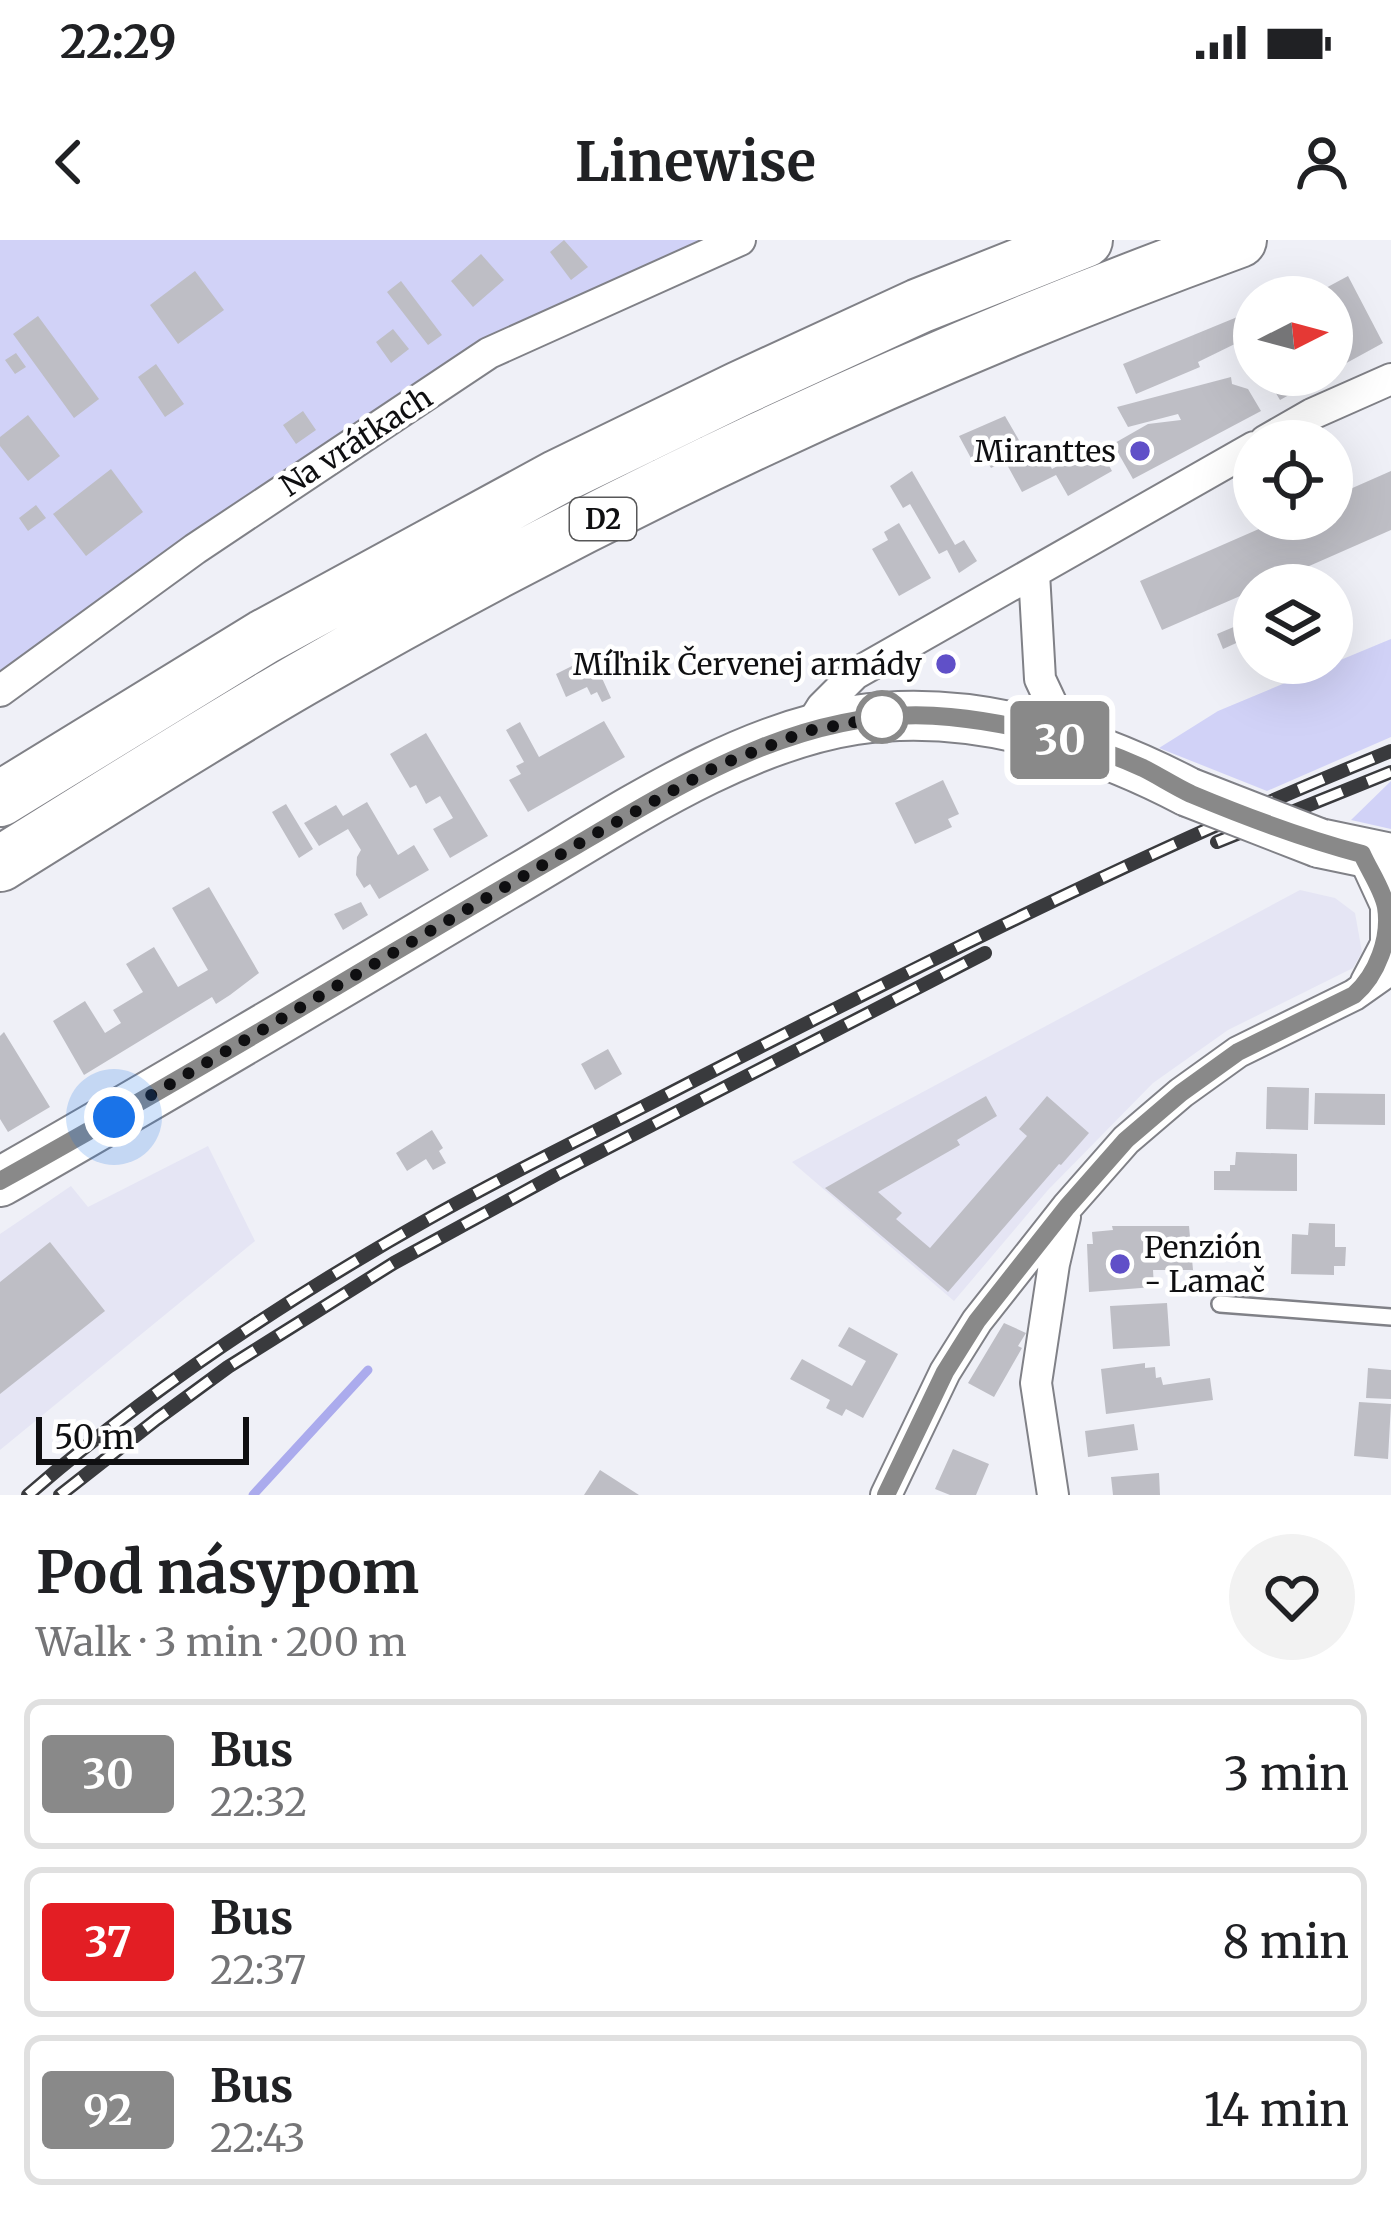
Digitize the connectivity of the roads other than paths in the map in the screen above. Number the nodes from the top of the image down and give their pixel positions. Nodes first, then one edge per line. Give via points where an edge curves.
1 (740, 240) edge
2 (1085, 240) edge
3 (1239, 240) edge
4 (1391, 379) edge
5 (1302, 420) edge
6 (1233, 459) edge
7 (1034, 573) junction
8 (0, 691) edge
9 (807, 731) junction
10 (1070, 742) junction
11 (0, 799) edge
12 (0, 864) edge
13 (1370, 872) edge
14 (1391, 969) edge
15 (1363, 987) junction
16 (0, 1181) edge
17 (1067, 1207) junction
18 (1220, 1304) dead end
19 (1391, 1317) edge
20 (886, 1495) edge
21 (1053, 1495) edge

1 - 8 street, Na vrátkach via 489,353
2 - 11 highway, D2 via 919,306 558,477 264,637
3 - 12 highway, D2 via 940,358 586,527 304,678
4 - 5 street
6 - 7 street
7 - 9 street via 855,674
7 - 10 street via 1040,680
9 - 10 main road via 947,716
9 - 16 main road via 640,808
10 - 13 main road, bridge
13 - 15 street via 1386,944
14 - 15 street
15 - 17 street via 1238,1052 1181,1093
17 - 20 street via 977,1321
17 - 21 street via 1036,1383
18 - 19 lane

